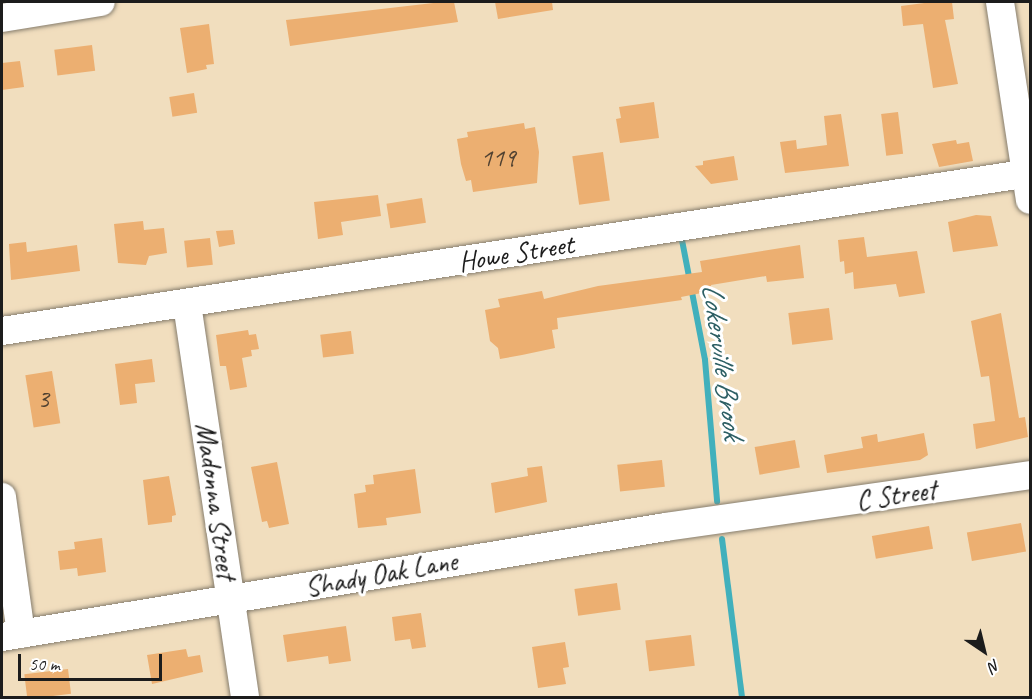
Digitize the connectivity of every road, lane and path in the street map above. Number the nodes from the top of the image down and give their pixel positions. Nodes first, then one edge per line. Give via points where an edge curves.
1 (101, 2) edge
2 (1000, 2) edge
3 (2, 18) edge
4 (1029, 182) edge
5 (187, 304) junction
6 (2, 331) edge
7 (1030, 475) edge
8 (2, 497) edge
9 (762, 515) joint
10 (230, 600) junction
11 (11, 635) edge
12 (245, 698) edge

1 - 3 street
2 - 4 street
4 - 5 street, Howe Street
5 - 6 street, Howe Street
5 - 10 street, Madonna Street
7 - 9 street, C Street
8 - 11 street
9 - 10 street, Shady Oak Lane via 666,527
10 - 11 street, Shady Oak Lane
10 - 12 street, Madonna Street

